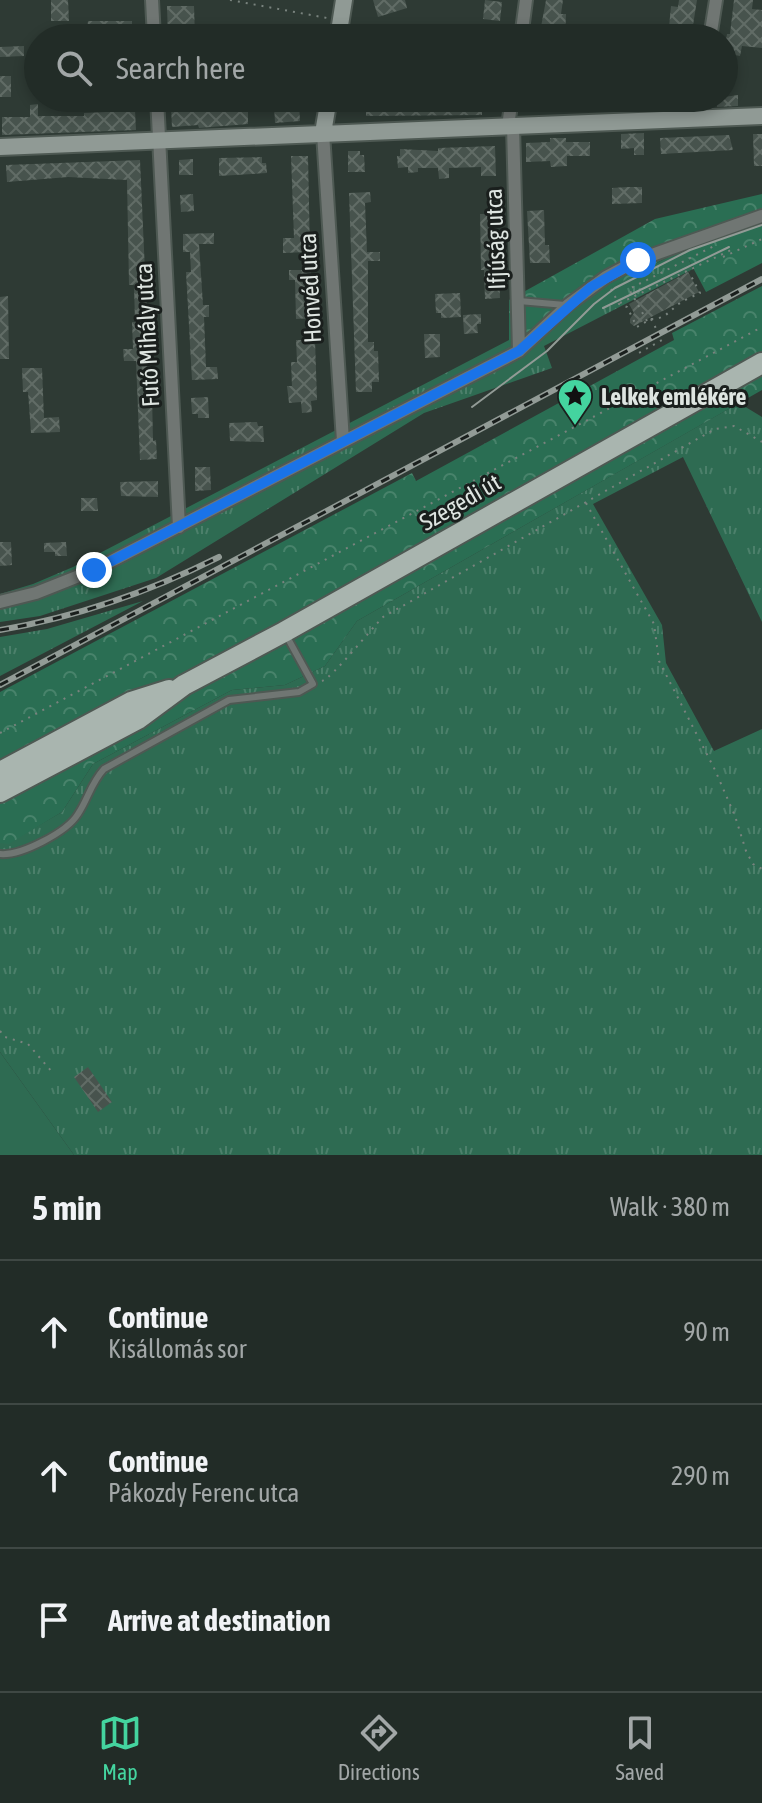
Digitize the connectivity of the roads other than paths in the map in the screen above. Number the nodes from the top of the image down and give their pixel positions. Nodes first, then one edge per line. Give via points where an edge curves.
1 (152, 0) edge
2 (344, 0) edge
3 (526, 0) edge
4 (716, 0) edge
5 (153, 24) edge
6 (340, 24) edge
7 (523, 24) edge
8 (712, 24) edge
9 (158, 112) edge
10 (327, 112) edge
11 (511, 112) edge
12 (698, 112) edge
13 (762, 116) edge
14 (697, 118) junction
15 (510, 126) junction
16 (323, 133) junction
17 (159, 139) junction
18 (0, 147) edge
19 (762, 216) edge
20 (519, 301) junction
21 (568, 305) junction
22 (519, 351) junction
23 (762, 363) edge
24 (343, 441) junction
25 (179, 527) junction
26 (0, 602) edge
27 (284, 632) junction
28 (184, 685) junction
29 (0, 772) edge
30 (0, 792) edge
31 (0, 854) edge

1 - 5 street
2 - 6 street
3 - 7 street
4 - 8 street
9 - 17 street, Futó Mihály utca
10 - 16 street
11 - 15 street, Ifjúság utca
12 - 14 street
13 - 14 street
14 - 15 street
15 - 16 street
15 - 20 street, Ifjúság utca
16 - 17 street
16 - 24 street, Honvéd utca
17 - 18 street
17 - 25 street, Futó Mihály utca
19 - 21 street via 638,260
20 - 21 lane
20 - 22 street, Ifjúság utca
21 - 22 street
22 - 24 street
23 - 27 main road, Szegedi út
24 - 25 street
25 - 26 street via 94,570
27 - 28 main road, Szegedi út
27 - 31 lane via 313,684 299,692 229,700 104,769 78,814 60,831 23,850
28 - 29 main road, Szegedi út via 131,702
28 - 30 main road, Szegedi út via 138,719

